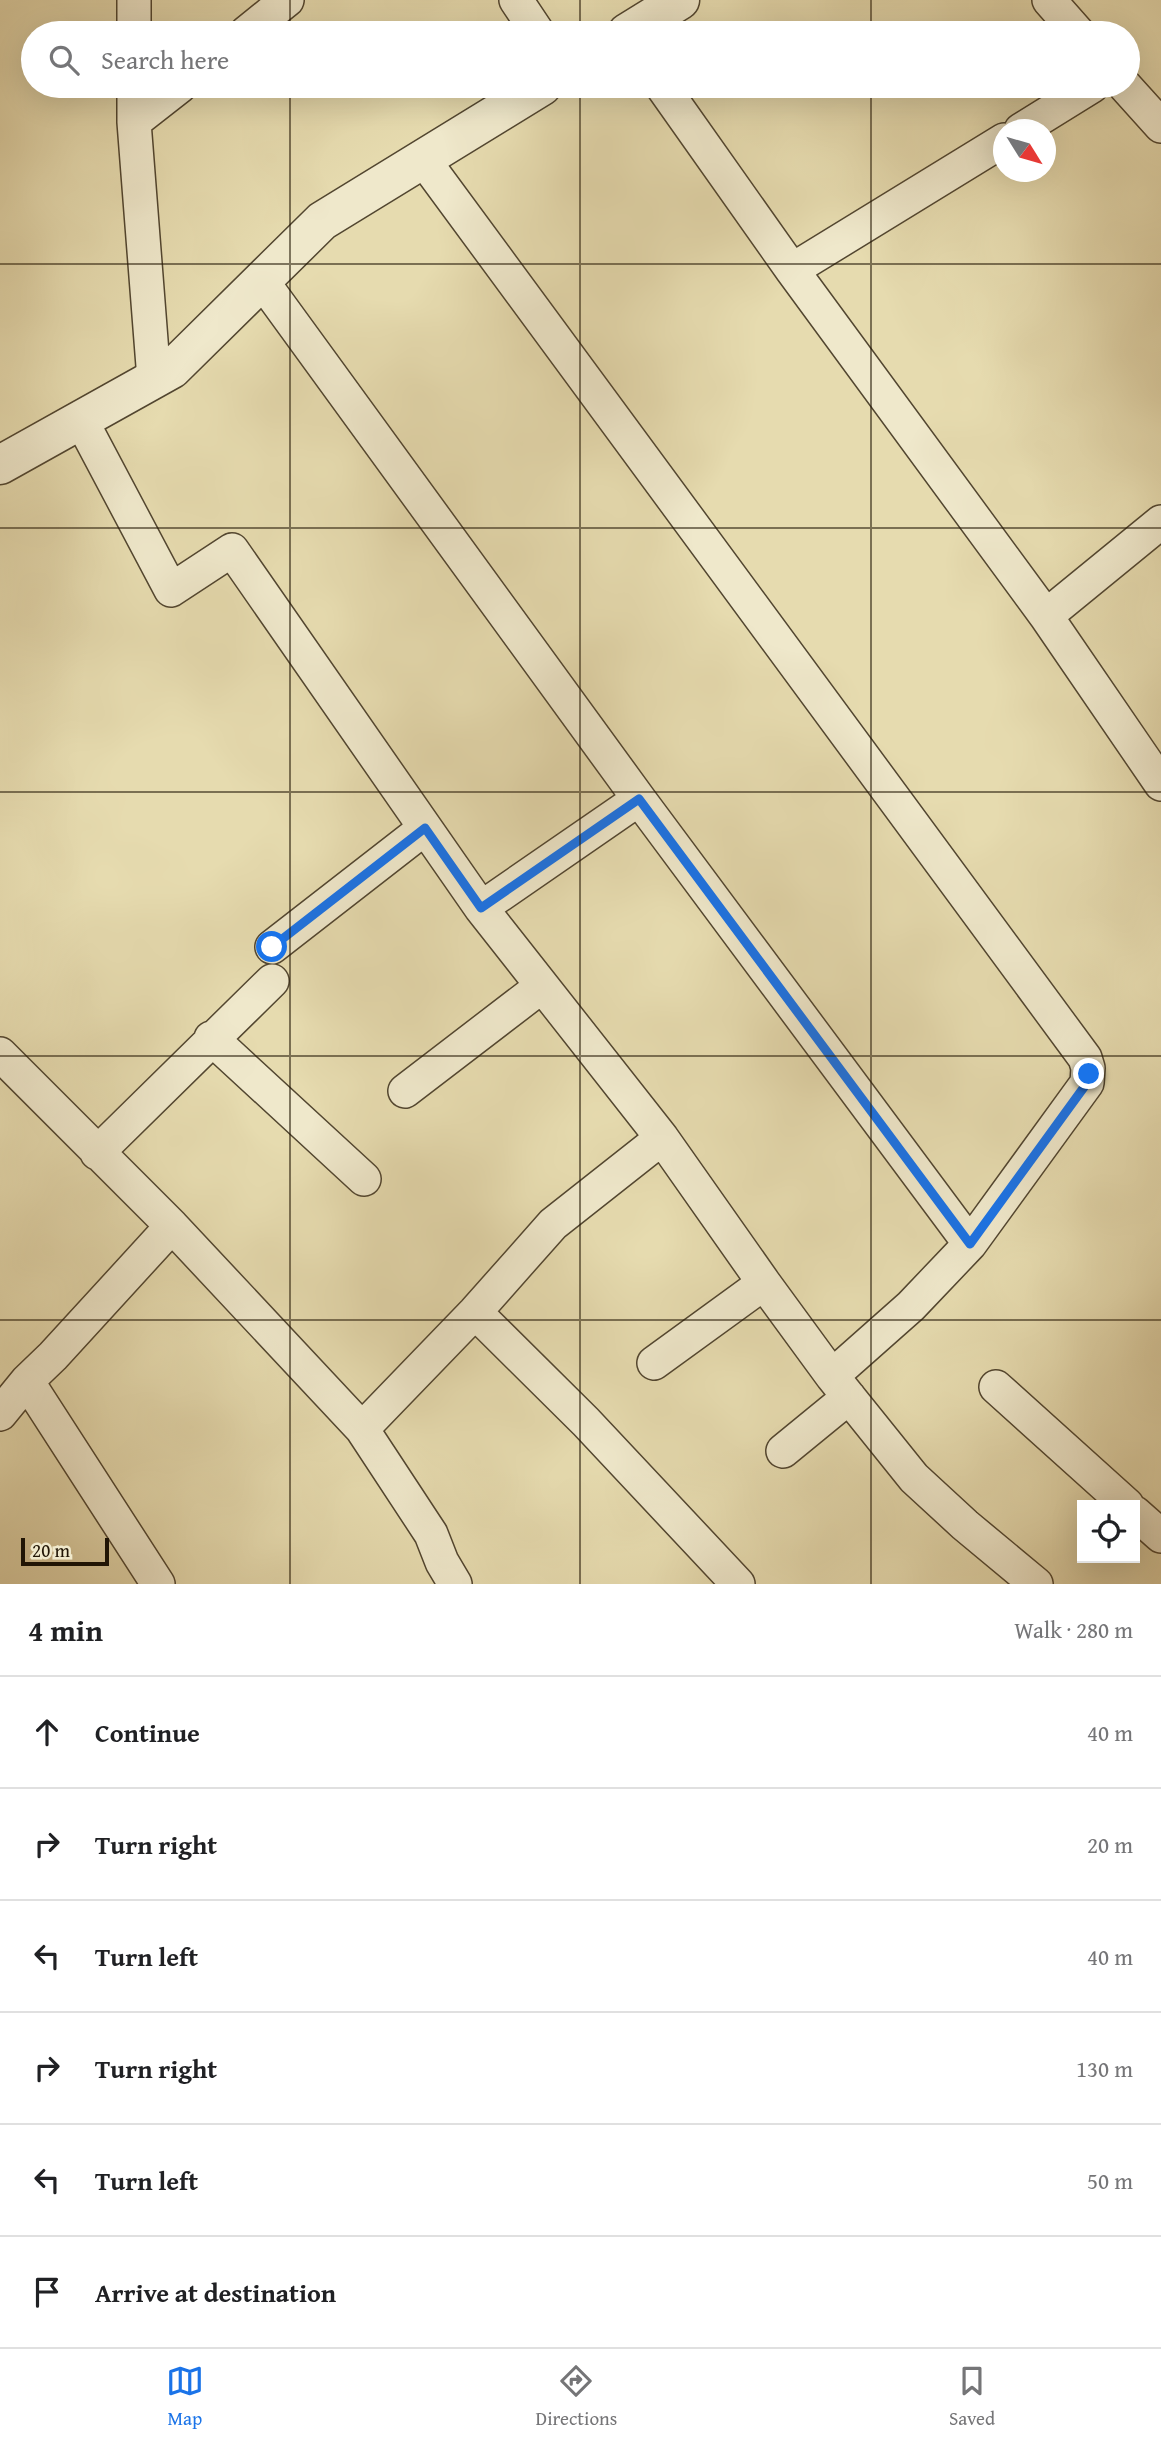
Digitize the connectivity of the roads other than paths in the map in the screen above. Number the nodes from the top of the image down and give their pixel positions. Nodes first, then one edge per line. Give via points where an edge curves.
1 (134, 0) edge
2 (287, 0) edge
3 (516, 0) edge
4 (680, 0) edge
5 (1049, 0) edge
6 (134, 21) edge
7 (261, 21) edge
8 (530, 21) edge
9 (646, 21) edge
10 (1067, 21) edge
11 (134, 98) edge
12 (165, 98) edge
13 (522, 98) edge
14 (670, 98) edge
15 (1073, 98) edge
16 (1136, 98) edge
17 (1039, 119) edge
18 (134, 122) junction
19 (1161, 126) edge
20 (993, 146) edge
21 (423, 159) junction
22 (792, 270) junction
23 (262, 281) junction
24 (154, 379) junction
25 (81, 420) junction
26 (0, 466) edge
27 (1161, 522) edge
28 (1046, 617) junction
29 (1161, 784) edge
30 (639, 799) junction
31 (425, 828) junction
32 (481, 908) junction
33 (272, 947) dead end
34 (272, 981) dead end
35 (542, 986) junction
36 (211, 1038) junction
37 (0, 1054) edge
38 (405, 1091) dead end
39 (662, 1138) junction
40 (97, 1153) junction
41 (364, 1179) dead end
42 (172, 1226) junction
43 (970, 1244) junction
44 (764, 1283) junction
45 (475, 1312) junction
46 (654, 1363) dead end
47 (27, 1381) junction
48 (841, 1386) junction
49 (996, 1387) dead end
50 (0, 1414) edge
51 (362, 1429) junction
52 (783, 1451) dead end
53 (1121, 1500) edge
54 (1140, 1517) edge
55 (1161, 1536) edge
56 (158, 1584) edge
57 (455, 1584) edge
58 (738, 1584) edge
59 (1036, 1584) edge

1 - 6 street
2 - 7 street
3 - 8 street
4 - 9 street
5 - 10 street
11 - 18 street
12 - 18 street
13 - 21 street
14 - 22 street
15 - 17 street
16 - 19 street
18 - 24 street
20 - 22 street
21 - 23 street via 322,222
21 - 43 street via 1085,1058 1087,1083
22 - 28 street
23 - 24 street via 173,369
23 - 30 street
24 - 25 street
25 - 26 street
25 - 31 street via 171,590 232,550
27 - 28 street
28 - 29 street
30 - 32 street
30 - 43 street
31 - 32 street
31 - 33 street
32 - 35 street
34 - 36 street
35 - 38 street
35 - 39 street
36 - 40 street
36 - 41 street
37 - 40 street
39 - 44 street
39 - 45 street via 553,1224
40 - 42 street
42 - 47 street
42 - 51 street
43 - 48 street
44 - 46 street
44 - 48 street
45 - 51 street
45 - 58 street
47 - 50 street
47 - 56 street
48 - 52 street
48 - 59 street via 914,1479
49 - 53 street
51 - 57 street via 431,1534
54 - 55 street

